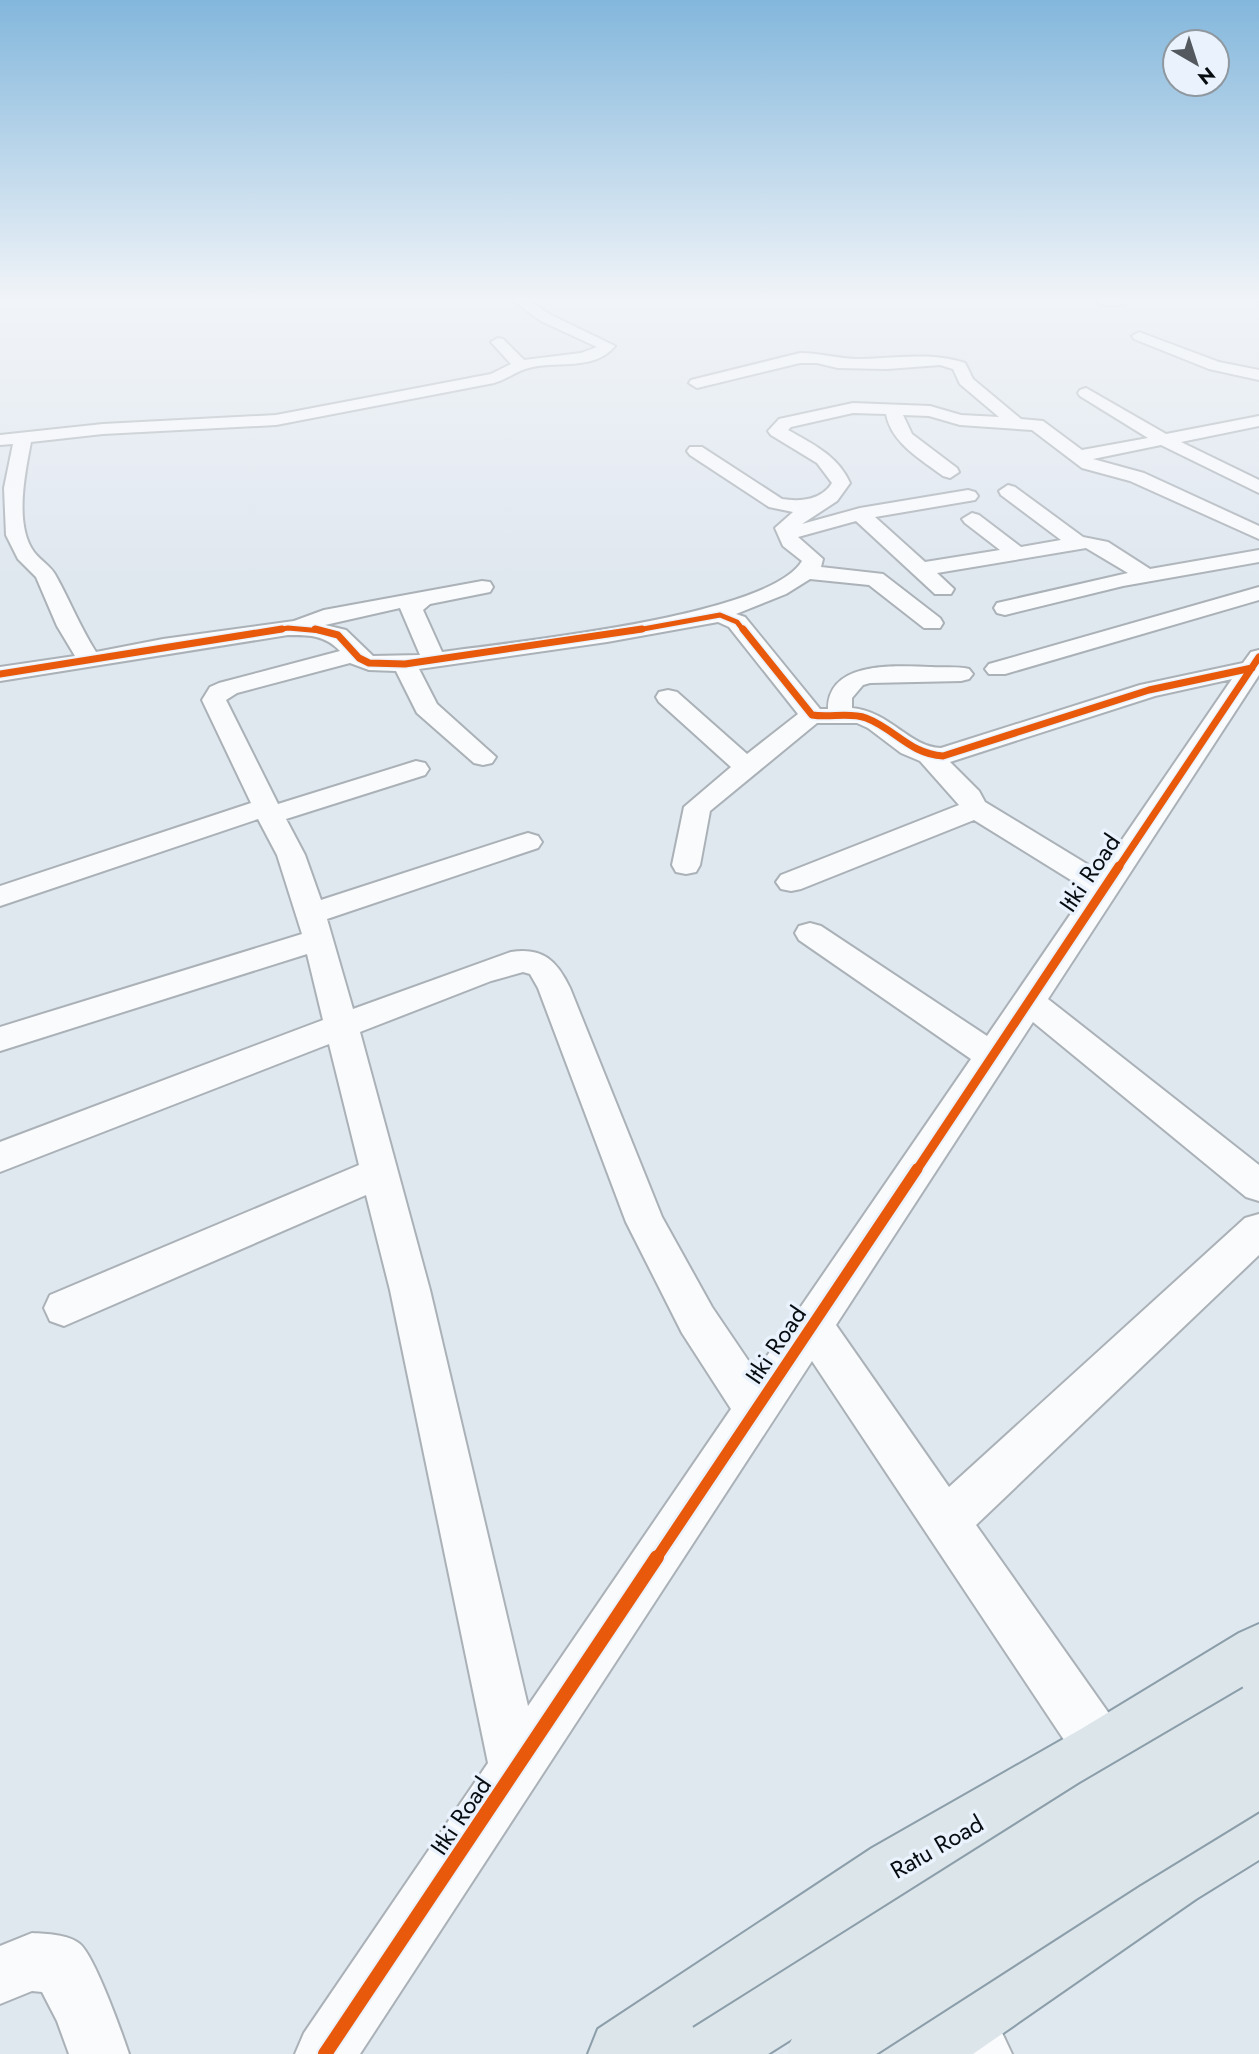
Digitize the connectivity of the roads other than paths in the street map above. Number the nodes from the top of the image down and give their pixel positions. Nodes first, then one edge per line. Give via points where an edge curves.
1 (401, 396) edge
2 (984, 396) edge
3 (1091, 396) edge
4 (894, 409) junction
5 (1259, 421) edge
6 (1015, 422) junction
7 (23, 438) junction
8 (1164, 439) junction
9 (0, 440) edge
10 (696, 452) dead end
11 (1076, 457) junction
12 (950, 472) dead end
13 (1259, 487) edge
14 (1008, 491) dead end
15 (968, 496) dead end
16 (829, 499) junction
17 (860, 514) junction
18 (972, 519) dead end
19 (1259, 533) edge
20 (785, 535) junction
21 (1077, 542) junction
22 (1014, 552) junction
23 (1259, 556) edge
24 (921, 569) junction
25 (806, 572) junction
26 (1147, 576) junction
27 (482, 587) dead end
28 (943, 589) dead end
29 (1259, 593) edge
30 (408, 600) dead end
31 (1005, 608) dead end
32 (710, 616) junction
33 (932, 623) dead end
34 (295, 628) junction
35 (228, 637) junction
36 (356, 654) junction
37 (89, 660) junction
38 (435, 660) junction
39 (1256, 663) edge
40 (405, 664) junction
41 (998, 669) dead end
42 (0, 674) edge
43 (961, 674) dead end
44 (228, 688) junction
45 (668, 697) dead end
46 (812, 715) junction
47 (839, 716) junction
48 (930, 756) junction
49 (483, 757) dead end
50 (746, 767) junction
51 (416, 769) dead end
52 (973, 807) junction
53 (268, 811) junction
54 (528, 842) dead end
55 (686, 865) dead end
56 (791, 882) dead end
57 (1104, 887) junction
58 (0, 896) edge
59 (315, 927) junction
60 (810, 933) dead end
61 (1029, 1001) junction
62 (341, 1027) junction
63 (0, 1039) edge
64 (992, 1056) junction
65 (0, 1157) edge
66 (378, 1172) junction
67 (1259, 1186) edge
68 (1259, 1230) edge
69 (64, 1308) dead end
70 (812, 1325) junction
71 (756, 1409) junction
72 (945, 1522) junction
73 (1259, 1653) edge
74 (1259, 1715) edge
75 (1103, 1751) junction
76 (516, 1769) junction
77 (1259, 1775) edge
78 (1259, 1824) edge
79 (895, 1871) junction
80 (0, 1975) edge
81 (974, 2036) edge
82 (99, 2054) edge
83 (325, 2054) edge
84 (623, 2054) edge
85 (710, 2054) edge
86 (819, 2054) edge
87 (912, 2054) edge

1 - 7 street via 276,420
2 - 6 street
3 - 8 street
4 - 6 street via 972,421
4 - 12 street via 902,435
4 - 16 street via 844,408 779,426 778,431 839,475 839,489
5 - 8 street
6 - 11 street via 1043,428
7 - 9 street
7 - 37 street via 13,488 16,535 25,555 45,574
8 - 11 street
8 - 13 street
10 - 16 street via 776,503 795,507
11 - 19 street via 1137,477
14 - 21 street
15 - 17 street
16 - 20 street via 791,522
17 - 20 street
17 - 24 street
18 - 22 street
20 - 25 street via 813,559
21 - 22 street
21 - 26 street via 1094,543
22 - 24 street
23 - 26 street
24 - 28 street
25 - 32 street
25 - 33 street via 876,579
26 - 31 street
27 - 38 street via 423,599 411,608
29 - 41 street
30 - 34 street via 324,617
32 - 38 street
32 - 46 street via 737,622
34 - 35 street
34 - 36 street via 329,630
35 - 37 street
35 - 44 street via 225,677 233,684
36 - 40 street via 369,663
36 - 44 street
37 - 42 street
38 - 40 street
39 - 48 street via 1149,690 943,756
39 - 57 street, Itki Road
40 - 49 street via 426,708
43 - 47 street via 893,672 855,680 840,697
44 - 53 street via 219,692 216,707
45 - 50 street
46 - 47 street
46 - 50 street
47 - 48 street via 872,720 919,754
48 - 52 street
50 - 55 street via 698,807
51 - 53 street
52 - 56 street
52 - 57 street
53 - 58 street
53 - 59 street via 291,855
54 - 59 street
57 - 61 street, Itki Road
59 - 62 street
59 - 63 street
60 - 64 street
61 - 64 street, Itki Road
61 - 67 street
62 - 65 street
62 - 66 street
62 - 71 street via 516,960 536,961 555,987 645,1222 697,1320
64 - 70 street, Itki Road
66 - 69 street
66 - 76 street via 410,1290
68 - 72 street
70 - 71 street, Itki Road
70 - 72 street
71 - 76 street, Itki Road
72 - 75 street
73 - 75 main road, Ratu Road
74 - 85 main road, bridge via 1097,1810
75 - 79 main road, Ratu Road
76 - 83 street, Itki Road
77 - 86 main road, bridge
78 - 81 main road via 1173,1876
79 - 81 street
79 - 84 main road, Ratu Road
80 - 82 street via 32,1962 59,1965
81 - 87 main road

